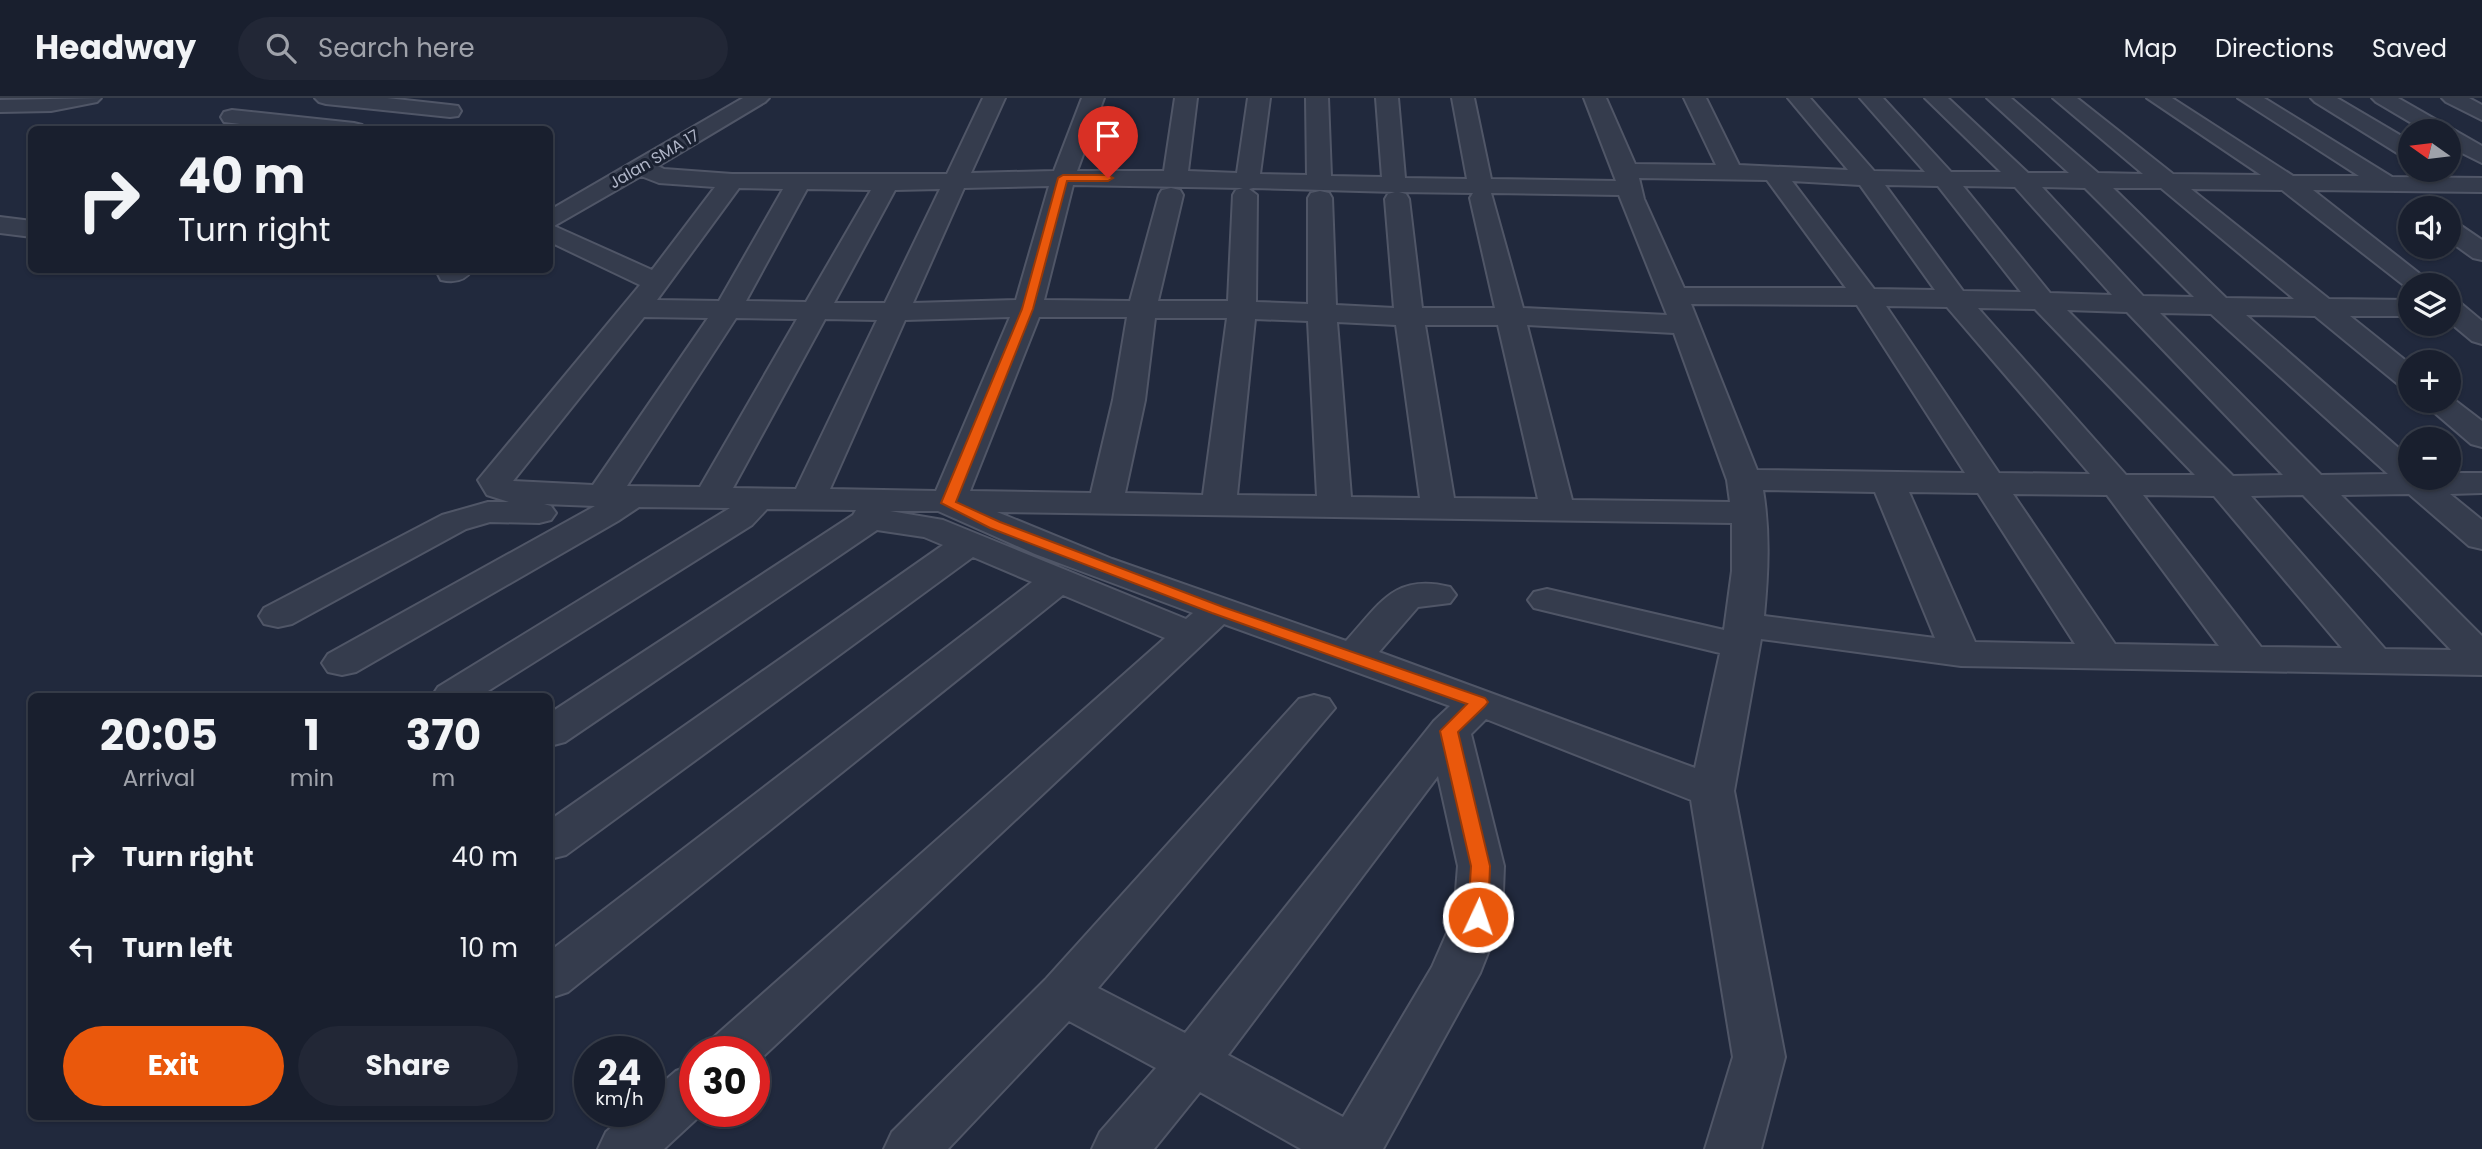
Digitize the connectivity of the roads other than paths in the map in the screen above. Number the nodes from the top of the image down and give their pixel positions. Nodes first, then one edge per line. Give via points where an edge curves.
1 (8, 98) edge
2 (90, 98) edge
3 (472, 98) edge
4 (758, 98) edge
5 (994, 98) edge
6 (1093, 98) edge
7 (1186, 98) edge
8 (1259, 98) edge
9 (1317, 98) edge
10 (1387, 98) edge
11 (1463, 98) edge
12 (1595, 98) edge
13 (1695, 98) edge
14 (1799, 98) edge
15 (1871, 98) edge
16 (1936, 98) edge
17 (1997, 98) edge
18 (2064, 98) edge
19 (2158, 98) edge
20 (2249, 98) edge
21 (2322, 98) edge
22 (2383, 98) edge
23 (2453, 98) edge
24 (339, 99) edge
25 (0, 101) edge
26 (0, 106) edge
27 (450, 111) junction
28 (2482, 114) edge
29 (232, 117) dead end
30 (2419, 119) edge
31 (281, 126) edge
32 (426, 126) edge
33 (2398, 144) edge
34 (2461, 144) edge
35 (2482, 156) edge
36 (641, 167) junction
37 (1731, 172) junction
38 (1774, 173) junction
39 (1867, 178) junction
40 (1945, 179) junction
41 (732, 181) junction
42 (799, 181) junction
43 (958, 181) junction
44 (2023, 181) junction
45 (2092, 181) junction
46 (2461, 181) edge
47 (2170, 182) junction
48 (2287, 182) junction
49 (887, 183) junction
50 (2386, 184) junction
51 (1629, 186) junction
52 (1061, 187) junction
53 (1173, 187) junction
54 (1246, 189) junction
55 (2477, 189) edge
56 (1320, 190) junction
57 (1395, 192) junction
58 (1481, 192) junction
59 (2404, 196) edge
60 (553, 218) edge
61 (0, 225) edge
62 (28, 228) edge
63 (553, 234) edge
64 (2461, 237) edge
65 (2482, 252) edge
66 (2405, 273) edge
67 (657, 282) junction
68 (1866, 297) junction
69 (1955, 300) junction
70 (2043, 302) junction
71 (2136, 304) junction
72 (2220, 307) junction
73 (2461, 307) edge
74 (636, 308) junction
75 (2321, 308) junction
76 (2398, 308) edge
77 (2482, 308) edge
78 (728, 309) junction
79 (1028, 309) junction
80 (816, 310) junction
81 (1142, 310) junction
82 (1242, 310) junction
83 (1680, 310) junction
84 (893, 312) junction
85 (1322, 313) junction
86 (1508, 316) junction
87 (1409, 317) junction
88 (2461, 318) edge
89 (2482, 335) edge
90 (2398, 369) edge
91 (2452, 413) edge
92 (2482, 437) edge
93 (2398, 466) edge
94 (2398, 480) edge
95 (1989, 482) junction
96 (2461, 482) edge
97 (1888, 483) junction
98 (2482, 483) edge
99 (2117, 485) junction
100 (2315, 485) junction
101 (2224, 486) junction
102 (2426, 490) edge
103 (1746, 497) junction
104 (808, 499) junction
105 (613, 503) junction
106 (948, 503) junction
107 (736, 505) junction
108 (1105, 505) junction
109 (1219, 506) junction
110 (1335, 508) junction
111 (1439, 510) junction
112 (872, 511) junction
113 (1558, 512) junction
114 (2482, 538) edge
115 (971, 542) junction
116 (1060, 579) junction
117 (1437, 595) dead end
118 (1547, 600) dead end
119 (278, 616) dead end
120 (1204, 623) junction
121 (1743, 635) junction
122 (1961, 654) junction
123 (1354, 656) junction
124 (2103, 656) junction
125 (2248, 657) junction
126 (2482, 661) edge
127 (2375, 662) junction
128 (342, 663) dead end
129 (456, 693) edge
130 (1314, 708) dead end
131 (1464, 716) junction
132 (553, 730) edge
133 (1713, 791) junction
134 (553, 841) edge
135 (553, 976) edge
136 (1063, 994) junction
137 (751, 1036) edge
138 (1193, 1062) junction
139 (679, 1101) edge
140 (626, 1149) edge
141 (912, 1149) edge
142 (1120, 1149) edge
143 (1353, 1149) edge
144 (1733, 1149) edge

1 - 25 street
2 - 26 street via 51,105
3 - 27 street
4 - 36 street, Jalan SMA 17
5 - 43 street
6 - 52 street
7 - 53 street
8 - 54 street
9 - 56 street
10 - 57 street
11 - 58 street
12 - 51 street
13 - 37 street
14 - 39 street
15 - 40 street
16 - 44 street
17 - 45 street
18 - 47 street
19 - 48 street
20 - 50 street
21 - 33 street
22 - 30 street
23 - 28 street
24 - 27 street
24 - 31 street
27 - 32 street
29 - 31 street
34 - 35 street
36 - 41 street via 659,176
36 - 60 street, Jalan SMA 17
37 - 38 street
37 - 51 street
38 - 39 street
38 - 68 street
39 - 40 street
39 - 69 street
40 - 44 street
40 - 70 street
41 - 42 street
41 - 67 street
42 - 49 street
42 - 78 street
43 - 49 street
43 - 52 street
43 - 84 street
44 - 45 street
44 - 71 street
45 - 47 street
45 - 72 street
46 - 55 street
47 - 48 street
47 - 75 street
48 - 50 street
48 - 66 street
49 - 80 street
50 - 55 street
50 - 59 street
51 - 58 street
51 - 83 street
52 - 53 street
52 - 79 street
53 - 54 street
53 - 81 street
54 - 56 street
54 - 82 street
56 - 57 street
56 - 85 street
57 - 58 street
57 - 87 street
58 - 86 street
61 - 62 street
63 - 67 street
64 - 65 street
67 - 74 street
68 - 69 street
68 - 83 street via 1787,295
68 - 95 street
69 - 70 street
69 - 99 street
70 - 71 street
70 - 101 street
71 - 72 street
71 - 100 street
72 - 75 street
72 - 93 street
73 - 77 street
74 - 78 street
74 - 105 street via 495,480 499,488 510,492
75 - 76 street
75 - 90 street
78 - 80 street
78 - 105 street
79 - 81 street
79 - 84 street
79 - 106 street
80 - 84 street
80 - 107 street
81 - 82 street
81 - 108 street via 1129,400
82 - 85 street
82 - 109 street
83 - 86 street
83 - 103 street
84 - 104 street
85 - 87 street
85 - 110 street
86 - 87 street
86 - 113 street
87 - 111 street
88 - 89 street
91 - 92 street
94 - 100 street
95 - 97 street
95 - 99 street
95 - 124 street
96 - 98 street
97 - 103 street
97 - 122 street
99 - 101 street
99 - 125 street
100 - 101 street
100 - 126 street
101 - 127 street
102 - 114 street
103 - 113 street
103 - 121 street via 1750,570
104 - 107 street
104 - 112 street
105 - 107 street
105 - 119 street via 470,516
105 - 128 street
106 - 108 street
106 - 112 street
106 - 120 street
107 - 112 street
107 - 129 street
108 - 109 street
109 - 110 street
110 - 111 street
111 - 113 street
112 - 115 street
112 - 132 street
115 - 116 street
115 - 134 street
116 - 120 street
116 - 135 street
117 - 123 street via 1405,599
118 - 121 street
120 - 123 street
120 - 137 street
121 - 122 street
121 - 133 street
122 - 124 street
123 - 131 street
124 - 125 street
125 - 127 street
126 - 127 street
130 - 136 street
131 - 133 street
131 - 138 street
131 - 143 street via 1480,866 1478,917 1455,973
133 - 144 street via 1759,1057
136 - 138 street
136 - 141 street
138 - 142 street
138 - 143 street
139 - 140 street

